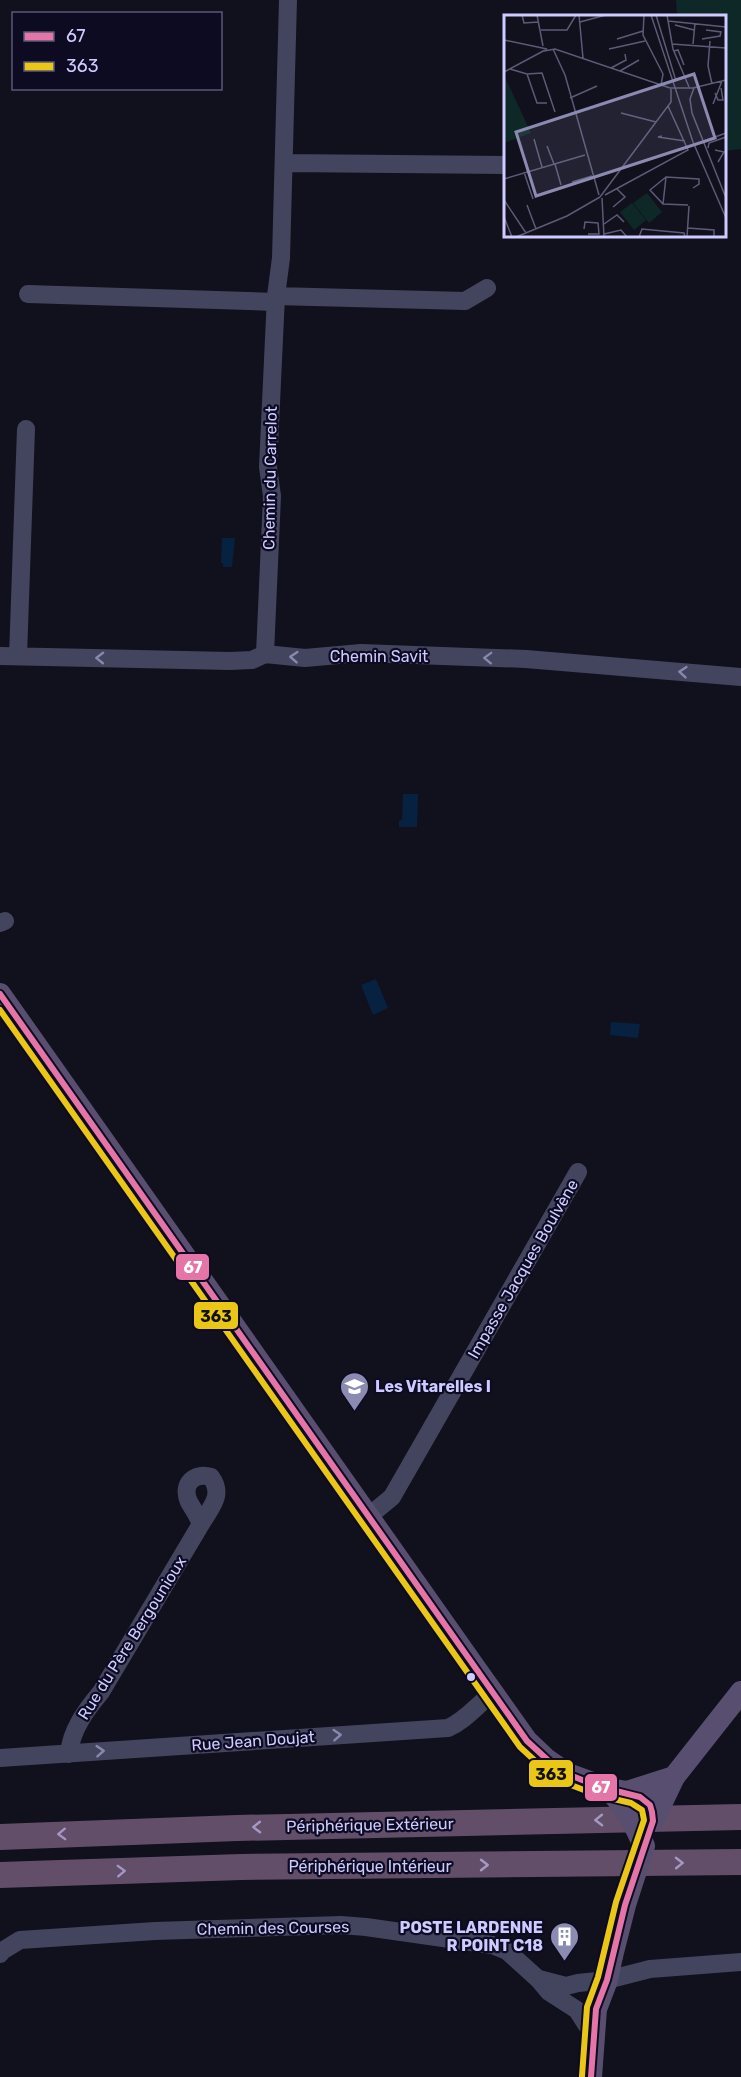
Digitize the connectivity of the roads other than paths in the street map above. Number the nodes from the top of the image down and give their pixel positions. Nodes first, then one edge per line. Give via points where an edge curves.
1 (288, 0) edge
2 (284, 163) junction
3 (504, 165) edge
4 (487, 288) dead end
5 (28, 294) dead end
6 (276, 299) junction
7 (26, 429) dead end
8 (265, 654) junction
9 (9, 656) edge
10 (741, 677) edge
11 (0, 994) edge
12 (578, 1172) dead end
13 (369, 1516) junction
14 (201, 1524) dead end
15 (494, 1692) junction
16 (741, 1692) edge
17 (69, 1754) junction
18 (0, 1758) edge
19 (674, 1777) junction
20 (618, 1791) junction
21 (741, 1817) edge
22 (653, 1821) junction
23 (0, 1838) edge
24 (644, 1846) junction
25 (741, 1863) edge
26 (0, 1875) edge
27 (1, 1952) edge
28 (741, 1962) edge
29 (538, 1979) junction
30 (597, 1999) junction
31 (601, 2035) junction
32 (591, 2077) edge
33 (606, 2077) edge

1 - 2 street, Chemin du Carrelot
2 - 3 street
2 - 6 street, Chemin du Carrelot
4 - 6 street via 465,301
5 - 6 street
6 - 8 street, Chemin du Carrelot
7 - 9 street, Chemin Savit
8 -> 9 street, Chemin Savit via 252,660 230,661
10 -> 8 street, Chemin Savit via 526,659 361,653 305,658
11 - 13 main road
12 - 13 street, Impasse Jacques Boulvène via 392,1497
13 - 15 main road
14 - 17 street, Rue du Père Bergounioux via 101,1692 85,1712 70,1741
17 -> 15 street, Rue Jean Doujat via 448,1728 461,1722
15 - 20 main road via 527,1741 546,1759 565,1772
16 - 19 main road
17 - 18 street, Rue Jean Doujat
19 - 20 main road
19 - 22 main road, bridge
20 - 22 main road, bridge via 640,1796 647,1802
20 - 24 main road, bridge
21 -> 23 highway, Périphérique Extérieur via 237,1828
22 - 24 main road
24 - 30 main road, bridge
26 -> 25 highway, Périphérique Intérieur via 241,1867
27 - 29 street, Chemin des Courses via 20,1940 155,1931 366,1926 492,1945 507,1951
28 - 30 street via 650,1969
29 - 30 street, Chemin des Courses via 549,1992
29 - 30 street, Chemin des Courses via 566,1986 578,1983
30 - 31 main road
31 - 32 main road
31 - 33 main road

